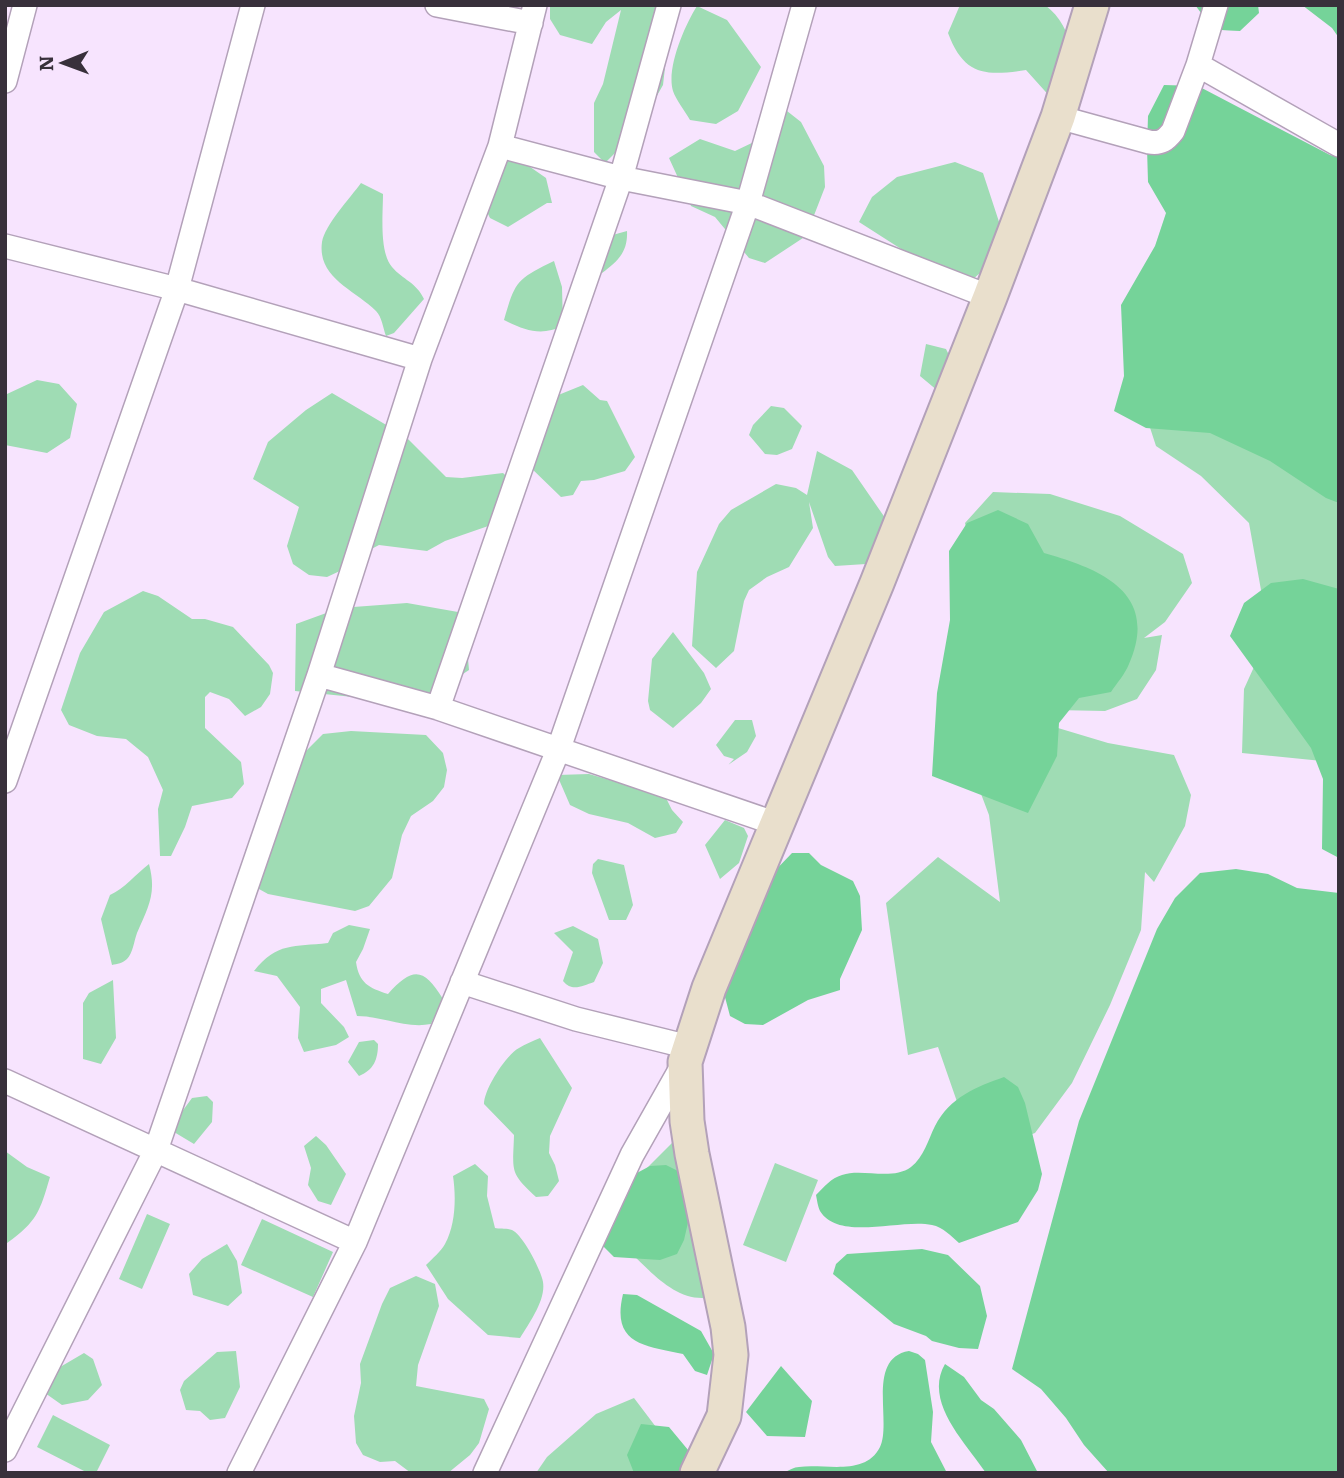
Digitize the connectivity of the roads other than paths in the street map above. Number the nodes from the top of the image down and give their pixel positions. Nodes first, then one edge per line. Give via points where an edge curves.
1 (25, 5) edge
2 (253, 5) edge
3 (437, 5) edge
4 (669, 5) edge
5 (804, 5) edge
6 (1092, 5) edge
7 (1216, 5) edge
8 (533, 14) edge
9 (1198, 65) junction
10 (5, 81) edge
11 (1058, 117) junction
12 (1339, 145) edge
13 (500, 146) junction
14 (621, 178) junction
15 (748, 203) junction
16 (5, 246) edge
17 (177, 289) junction
18 (990, 297) junction
19 (420, 359) junction
20 (318, 675) junction
21 (438, 708) junction
22 (559, 748) junction
23 (5, 781) edge
24 (777, 824) junction
25 (462, 982) junction
26 (687, 1055) junction
27 (5, 1081) edge
28 (156, 1150) junction
29 (355, 1242) junction
30 (5, 1450) edge
31 (239, 1473) edge
32 (485, 1473) edge
33 (698, 1473) edge

1 - 10 street
2 - 17 street
3 - 8 street
4 - 14 street
5 - 15 street
6 - 11 main road
7 - 9 street
8 - 13 street
9 - 11 street via 1173,131 1158,144
9 - 12 street
11 - 18 main road
13 - 14 street
13 - 19 street
14 - 15 street
14 - 21 street
15 - 18 street
15 - 22 street
16 - 17 street
17 - 19 street
17 - 23 street
18 - 24 main road
19 - 20 street
20 - 21 street
20 - 28 street
21 - 22 street
22 - 24 street
22 - 25 street
24 - 26 main road via 709,988
25 - 26 street
25 - 29 street
26 - 32 street via 632,1154
26 - 33 main road via 691,1154 729,1326 731,1355 724,1416
27 - 28 street
28 - 29 street
28 - 30 street
29 - 31 street

